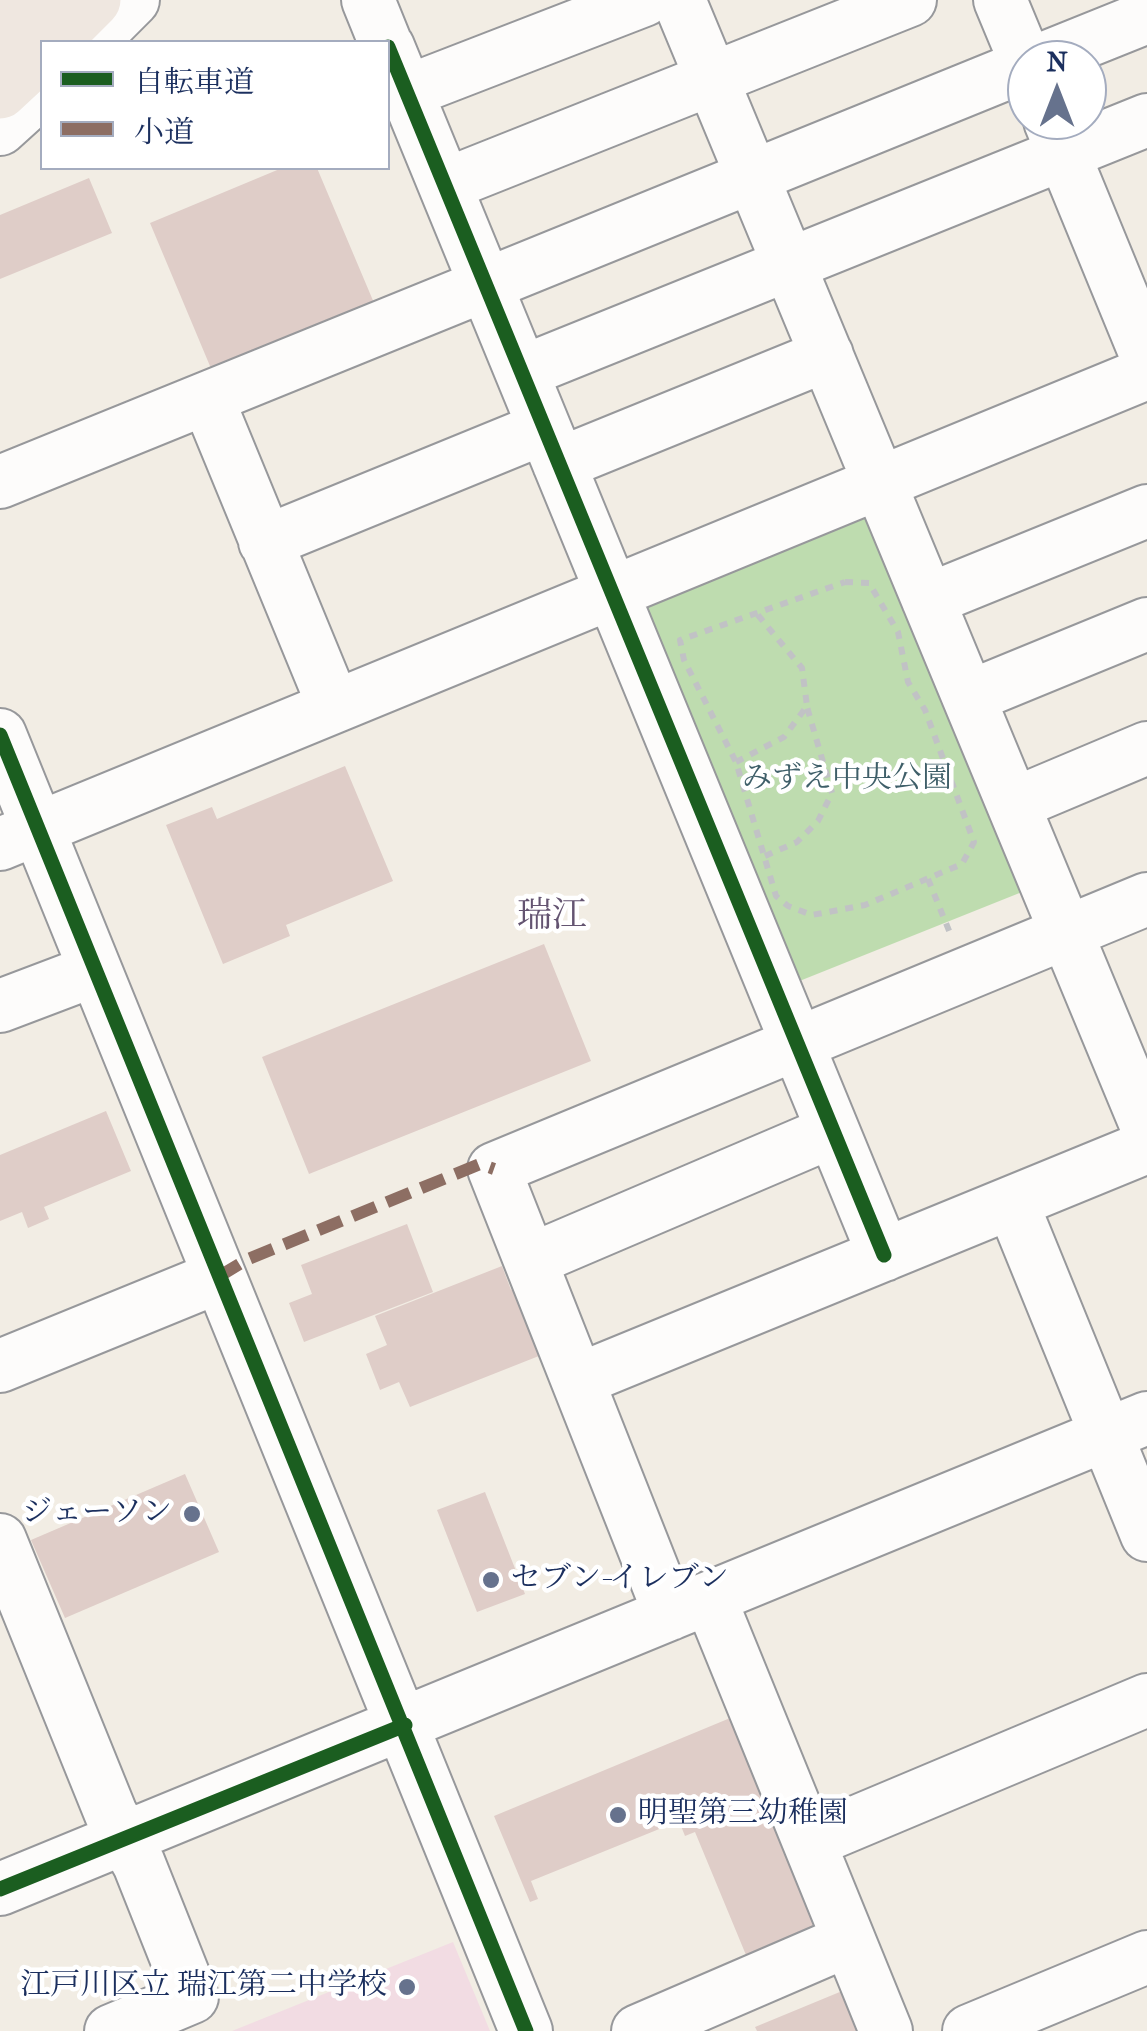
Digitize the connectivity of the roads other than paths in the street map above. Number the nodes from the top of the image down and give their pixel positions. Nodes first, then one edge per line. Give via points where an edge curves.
1 (34, 0) edge
2 (93, 0) edge
3 (132, 0) edge
4 (644, 0) edge
5 (680, 0) edge
6 (910, 0) edge
7 (1000, 0) edge
8 (1147, 16) edge
9 (384, 32) edge
10 (0, 34) edge
11 (53, 40) edge
12 (93, 40) edge
13 (1017, 40) edge
14 (1089, 40) edge
15 (390, 47) edge
16 (40, 54) edge
17 (1007, 73) edge
18 (711, 76) junction
19 (0, 91) edge
20 (40, 93) edge
21 (1147, 120) edge
22 (1107, 128) edge
23 (0, 129) edge
24 (1051, 140) edge
25 (1058, 140) edge
26 (752, 176) junction
27 (444, 185) junction
28 (789, 264) junction
29 (486, 285) junction
30 (827, 355) junction
31 (1147, 357) edge
32 (522, 372) junction
33 (1147, 373) edge
34 (206, 398) junction
35 (552, 446) junction
36 (0, 482) edge
37 (880, 482) junction
38 (1147, 511) edge
39 (266, 542) junction
40 (612, 591) junction
41 (928, 600) junction
42 (1147, 624) edge
43 (969, 697) junction
44 (333, 704) junction
45 (0, 736) edge
46 (1147, 748) edge
47 (1014, 804) junction
48 (19, 836) edge
49 (1147, 899) edge
50 (1066, 932) junction
51 (95, 970) junction
52 (0, 1006) edge
53 (797, 1044) junction
54 (1147, 1126) edge
55 (834, 1131) junction
56 (1147, 1147) edge
57 (1012, 1203) junction
58 (884, 1255) junction
59 (531, 1260) junction
60 (218, 1276) junction
61 (0, 1366) edge
62 (578, 1380) junction
63 (1127, 1427) edge
64 (1147, 1535) edge
65 (5, 1565) edge
66 (690, 1607) junction
67 (1147, 1700) edge
68 (405, 1725) junction
69 (124, 1838) junction
70 (808, 1842) junction
71 (0, 1889) edge
72 (848, 1940) junction
73 (1147, 1957) edge
74 (111, 2031) edge
75 (526, 2031) edge
76 (638, 2031) edge
77 (886, 2031) edge
78 (970, 2031) edge

1 - 10 highway
2 - 11 highway
3 - 12 street
4 - 9 street
5 - 18 street
6 - 18 street
7 - 13 street
8 - 14 street
15 - 27 street
16 - 19 highway
17 - 26 street
18 - 26 street
18 - 27 street
20 - 23 street
21 - 22 street
24 - 28 street
25 - 31 street
26 - 28 street
26 - 29 street
27 - 29 street
28 - 30 street
28 - 32 street
29 - 32 street
29 - 34 street
30 - 35 street
30 - 37 street
32 - 35 street
33 - 37 street
34 - 36 street
34 - 39 street
35 - 39 street
35 - 40 street
37 - 40 street
37 - 41 street
38 - 41 street
39 - 44 street
40 - 44 street
40 - 53 street
41 - 43 street
42 - 43 street
43 - 47 street
44 - 48 street
45 - 48 street
46 - 47 street
47 - 50 street
48 - 51 street
49 - 50 street
50 - 53 street
50 - 54 street
51 - 52 street
51 - 60 street
53 - 55 street
53 - 59 street via 494,1169
55 - 58 street
55 - 59 street
56 - 57 street
57 - 58 street
57 - 63 street
58 - 62 street
59 - 62 street
60 - 61 street
60 - 68 street
62 - 66 street
63 - 64 street
63 - 66 street
65 - 69 street
66 - 68 street
66 - 70 street
67 - 70 street
68 - 69 street
68 - 75 street
69 - 71 street
69 - 74 street via 192,1997
70 - 72 street
72 - 76 street
72 - 77 street
73 - 78 street

